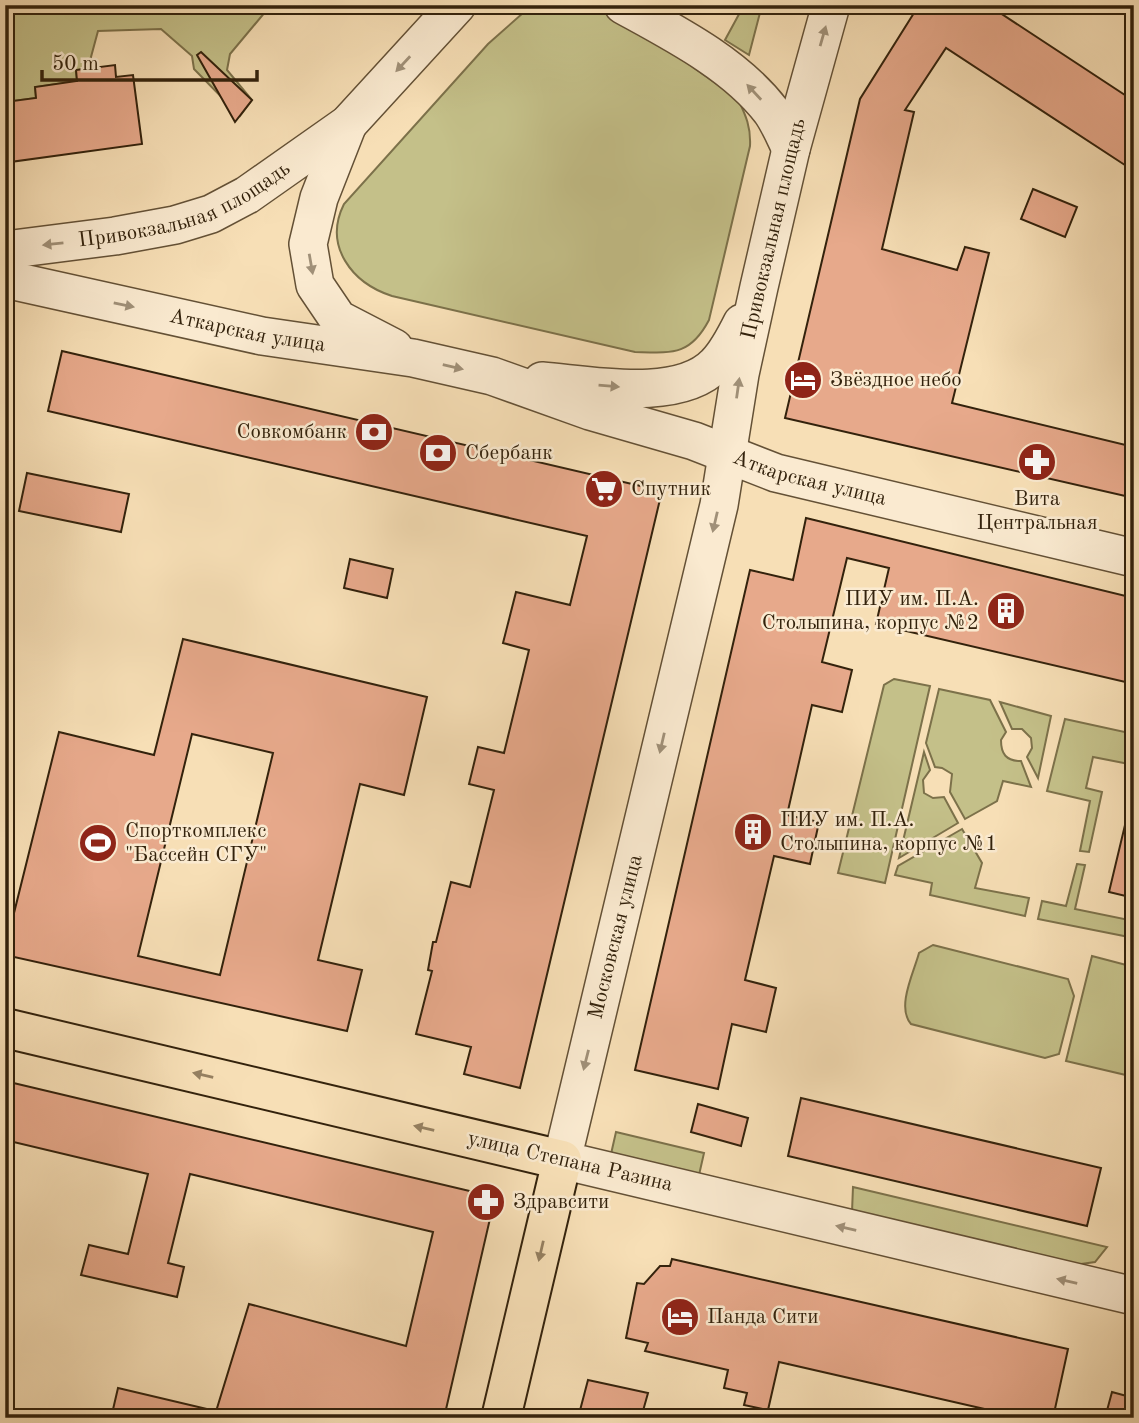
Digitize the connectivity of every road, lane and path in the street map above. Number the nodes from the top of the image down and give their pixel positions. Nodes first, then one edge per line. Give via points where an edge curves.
1 (457, 5) edge
2 (623, 5) edge
3 (831, 5) edge
4 (348, 124) junction
5 (791, 149) junction
6 (5, 250) edge
7 (759, 287) junction
8 (15, 288) edge
9 (413, 358) junction
10 (492, 376) junction
11 (729, 455) junction
12 (1134, 558) edge
13 (5, 1028) edge
14 (562, 1160) junction
15 (1134, 1296) edge
16 (501, 1418) edge

1 -> 4 street, Привокзальная площадь
5 -> 2 street via 772,112 745,83
5 -> 3 street, Привокзальная площадь
4 -> 6 street, Привокзальная площадь via 247,195 211,214 115,236
4 -> 9 street, Привокзальная площадь via 319,198 308,244 315,285 338,319
5 - 7 street, Привокзальная площадь
10 -> 7 street, Аткарская улица via 636,388 692,381 715,365 733,342
11 -> 7 street, Привокзальная площадь
8 -> 9 street, Аткарская улица via 262,335
9 -> 10 street, Аткарская улица
10 - 11 street, Аткарская улица
11 - 12 street, Аткарская улица via 776,473
11 -> 14 street, Московская улица
14 -> 13 main road, улица Степана Разина
15 -> 14 street, улица Степана Разина
14 -> 16 main road, Московская улица

